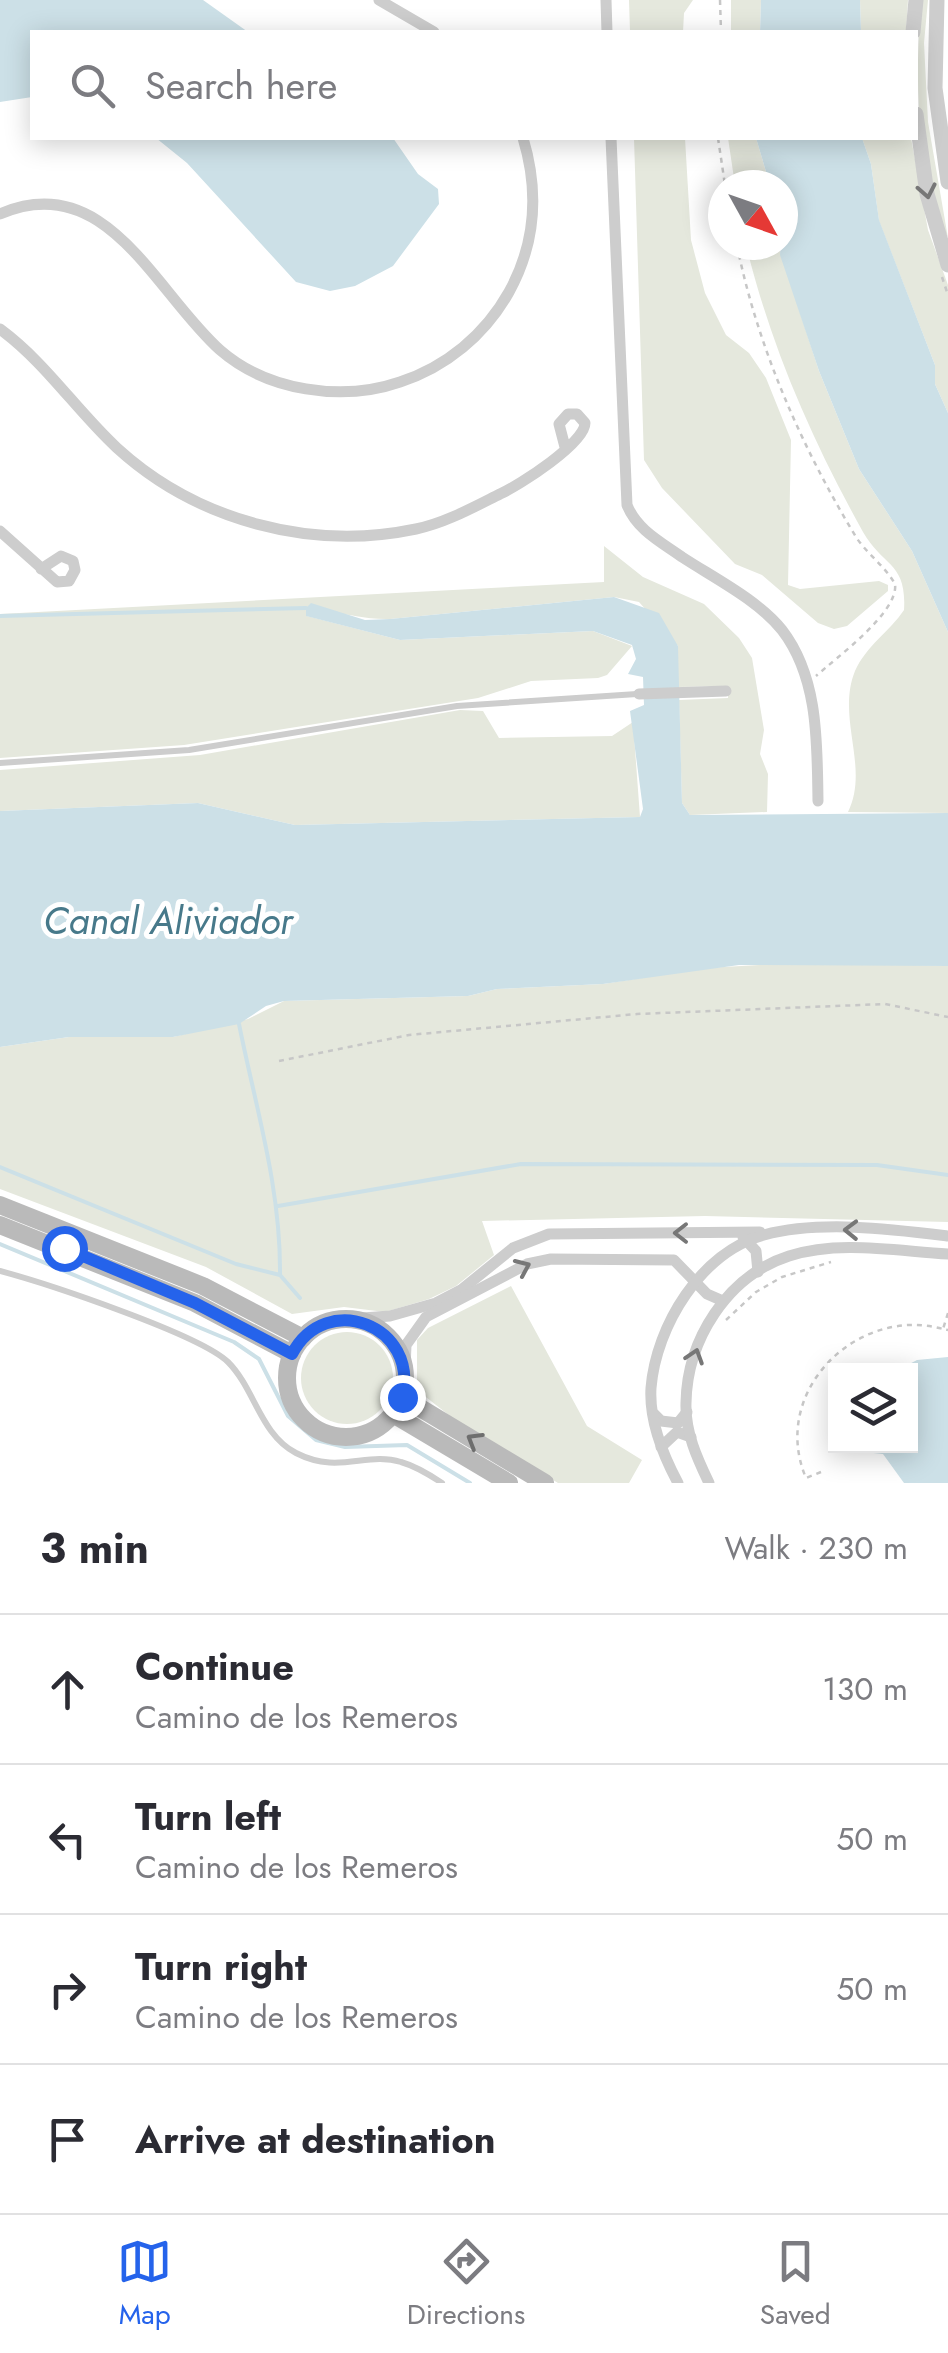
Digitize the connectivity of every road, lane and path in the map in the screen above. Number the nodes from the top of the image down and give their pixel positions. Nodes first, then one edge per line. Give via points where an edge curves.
1 (379, 0) edge
2 (606, 0) edge
3 (720, 0) edge
4 (916, 0) edge
5 (938, 0) edge
6 (431, 30) edge
7 (607, 30) edge
8 (721, 30) edge
9 (913, 30) edge
10 (918, 130) edge
11 (523, 140) edge
12 (612, 140) edge
13 (718, 140) edge
14 (722, 170) edge
15 (948, 182) edge
16 (0, 214) edge
17 (740, 260) edge
18 (948, 265) edge
19 (0, 329) edge
20 (565, 447) dead end
21 (0, 530) edge
22 (41, 568) dead end
23 (808, 684) junction
24 (726, 691) dead end
25 (638, 694) joint
26 (0, 763) edge
27 (818, 801) dead end
28 (948, 1016) edge
29 (279, 1060) dead end
30 (0, 1205) edge
31 (0, 1225) edge
32 (779, 1232) junction
33 (737, 1233) junction
34 (948, 1236) edge
35 (749, 1242) junction
36 (948, 1254) edge
37 (838, 1258) dead end
38 (0, 1271) edge
39 (758, 1272) junction
40 (695, 1280) junction
41 (723, 1301) junction
42 (948, 1313) edge
43 (348, 1319) junction
44 (718, 1325) dead end
45 (946, 1329) edge
46 (298, 1346) junction
47 (405, 1368) junction
48 (398, 1405) junction
49 (687, 1412) junction
50 (654, 1414) junction
51 (690, 1437) junction
52 (661, 1447) junction
53 (821, 1472) dead end
54 (442, 1483) edge
55 (510, 1483) edge
56 (545, 1483) edge
57 (678, 1483) edge
58 (709, 1483) edge

1 - 6 street
2 - 7 street
3 - 8 path
4 - 9 street
5 - 15 street via 935,88
10 -> 18 street via 926,194
11 - 16 street via 533,219 509,292 458,353 380,388 317,390 254,372 220,349 99,221 44,201
12 - 23 street via 627,505 641,528 780,628
13 - 14 path
17 - 23 path via 763,341 814,458 858,540 891,576 896,592 887,610
19 - 20 street via 34,355 135,463 198,502 273,529 343,536 418,528 511,489
21 - 22 street
23 - 27 street
24 - 25 street
25 - 26 lane via 457,706 189,750
28 - 29 path via 884,1004 636,1014 409,1035
30 - 46 main road via 133,1255
31 - 46 main road
32 - 33 street
34 -> 32 street
32 - 35 street
33 - 35 street
33 -> 43 street via 532,1238 436,1303
35 - 39 street
35 - 40 street
36 - 39 street via 838,1247 789,1256
37 - 44 path via 768,1284
38 - 54 lane via 172,1331 224,1358 243,1378 270,1430 294,1452 334,1466 399,1460
39 - 41 street
40 - 41 street
47 -> 40 street via 406,1345 426,1317 540,1260 665,1258
40 - 50 street via 664,1335 652,1388
49 -> 41 street via 691,1365
42 - 45 path
43 - 46 main road via 317,1326
43 - 47 main road via 379,1329
45 - 53 path via 904,1322 847,1342 834,1354 806,1395 798,1431 806,1478
46 - 48 main road via 289,1396 320,1432 368,1434
47 - 48 main road
48 - 55 main road
56 -> 48 main road
49 - 50 street via 669,1424
49 - 51 street
50 - 52 street
51 - 52 street via 671,1434
51 - 58 street
52 - 57 street

